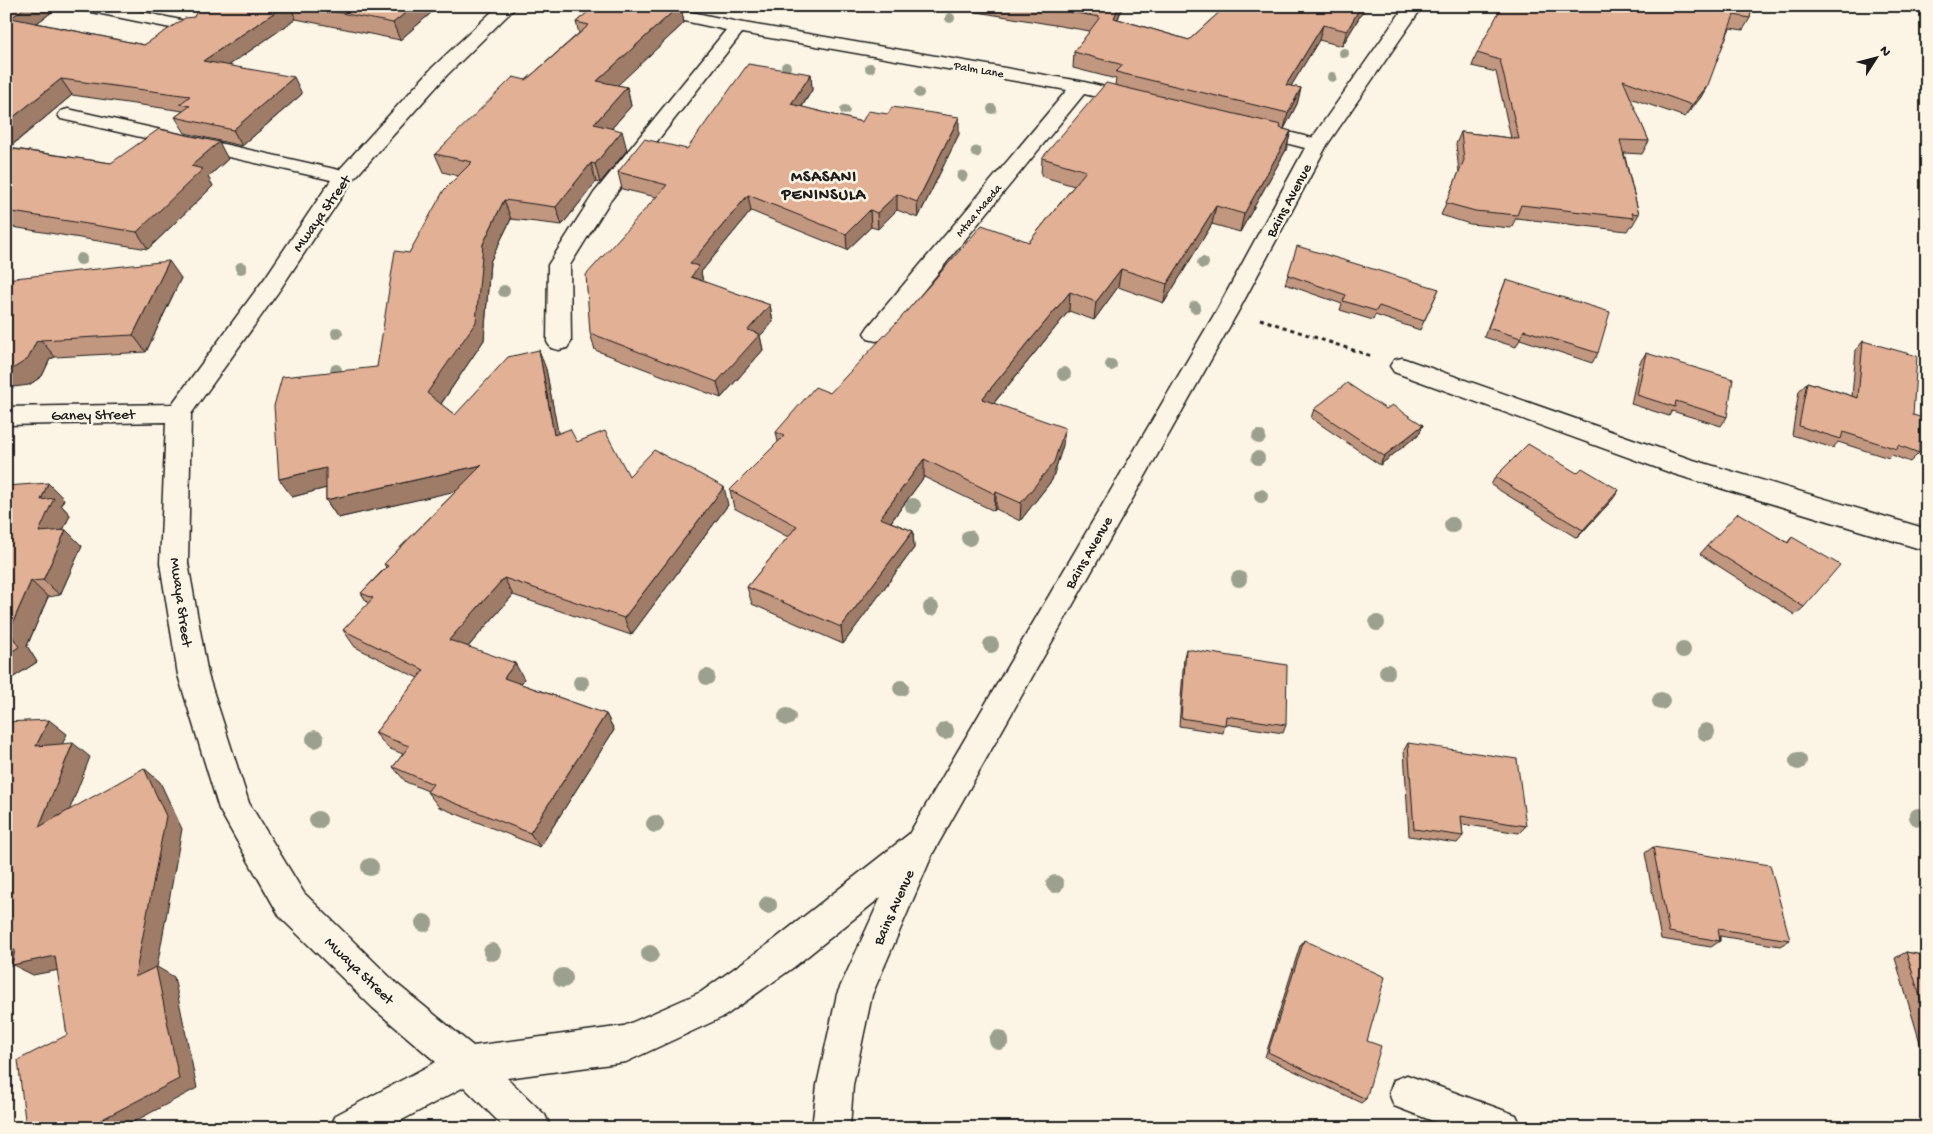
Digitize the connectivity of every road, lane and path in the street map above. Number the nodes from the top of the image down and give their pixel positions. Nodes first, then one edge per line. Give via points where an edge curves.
1 (87, 6) edge
2 (508, 6) edge
3 (638, 6) edge
4 (1414, 6) edge
5 (738, 27) junction
6 (195, 28) edge
7 (1080, 87) junction
8 (1156, 105) edge
9 (68, 115) dead end
10 (1232, 124) edge
11 (1318, 145) junction
12 (344, 177) junction
13 (1271, 322) dead end
14 (876, 332) dead end
15 (559, 342) dead end
16 (1402, 366) joint
17 (179, 413) junction
18 (6, 416) edge
19 (1927, 540) edge
20 (921, 844) junction
21 (468, 1065) junction
22 (1407, 1093) dead end
23 (348, 1128) edge
24 (532, 1128) edge
25 (831, 1128) edge
26 (1503, 1128) edge

1 - 6 street
2 - 12 street, Mwaya Street via 440,71
3 - 5 street, Palm Lane
4 - 11 street, Bains Avenue
5 - 7 street, Palm Lane
5 - 15 street via 601,198 559,265
7 - 8 street, Palm Lane
7 - 14 street, Mtaa Maeda
9 - 12 street
10 - 11 street
11 - 20 street, Bains Avenue via 1229,308
12 - 17 street, Mwaya Street via 273,283
13 - 16 path
16 - 19 street via 1683,468
17 - 18 street, Ganey Street
17 - 21 street, Mwaya Street via 174,562 193,675 235,809 292,905 385,996
20 - 21 street via 782,955 713,1004 626,1044
20 - 25 street, Bains Avenue via 855,994 835,1085
21 - 23 street
21 - 24 street, Mwaya Street
22 - 26 street

